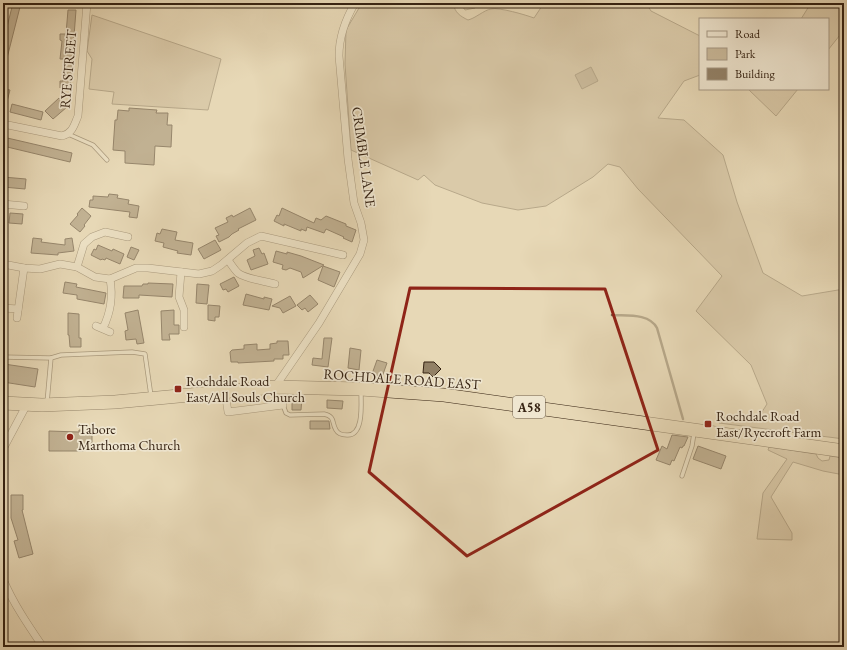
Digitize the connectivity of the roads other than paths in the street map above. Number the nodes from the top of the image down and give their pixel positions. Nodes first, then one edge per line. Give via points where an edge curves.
1 (86, 3) edge
2 (355, 3) edge
3 (3, 124) edge
4 (68, 134) junction
5 (107, 160) dead end
6 (3, 204) edge
7 (24, 206) dead end
8 (128, 238) dead end
9 (343, 255) dead end
10 (228, 260) junction
11 (3, 264) edge
12 (77, 267) junction
13 (24, 268) junction
14 (181, 272) junction
15 (110, 279) junction
16 (275, 284) dead end
17 (3, 308) edge
18 (18, 309) junction
19 (16, 318) dead end
20 (184, 327) dead end
21 (110, 332) dead end
22 (3, 357) edge
23 (51, 358) junction
24 (274, 387) junction
25 (361, 390) junction
26 (225, 392) junction
27 (151, 399) junction
28 (3, 403) edge
29 (27, 404) junction
30 (47, 405) junction
31 (283, 405) joint
32 (694, 430) junction
33 (3, 449) edge
34 (844, 451) edge
35 (682, 476) dead end
36 (3, 579) edge
37 (42, 647) edge

1 - 4 street, RYE STREET via 78,116
2 - 24 street, CRIMBLE LANE via 343,26 339,56 353,196 364,240 360,254 322,317
3 - 4 street via 55,135
4 - 5 lane via 93,145
6 - 7 street
8 - 12 street via 105,232 92,237 84,244
9 - 10 street via 261,232
10 - 14 street via 212,271 199,274
10 - 16 street via 247,278
11 - 13 street
12 - 13 street via 60,264 40,269
12 - 15 street via 95,276
13 - 18 street
14 - 15 street via 136,268
14 - 20 street via 179,297 184,310
15 - 21 street via 111,307 100,327
17 - 18 street
18 - 19 street
22 - 23 lane
23 - 27 lane via 61,355 132,352 145,354
23 - 30 lane
24 - 25 highway, ROCHDALE ROAD EAST / A58
24 - 26 highway, ROCHDALE ROAD EAST / A58
25 - 31 lane via 360,423 355,432 349,435 340,434 329,415 290,415 286,413
25 - 32 highway, ROCHDALE ROAD EAST / A58 via 444,395
26 - 27 highway, ROCHDALE ROAD EAST / A58
26 - 31 street via 228,412
27 - 30 highway, ROCHDALE ROAD EAST / A58
28 - 29 highway, ROCHDALE ROAD EAST / A58
29 - 30 highway, ROCHDALE ROAD EAST / A58
29 - 33 street
32 - 34 highway, ROCHDALE ROAD EAST / A58
32 - 35 lane via 692,446
36 - 37 street

